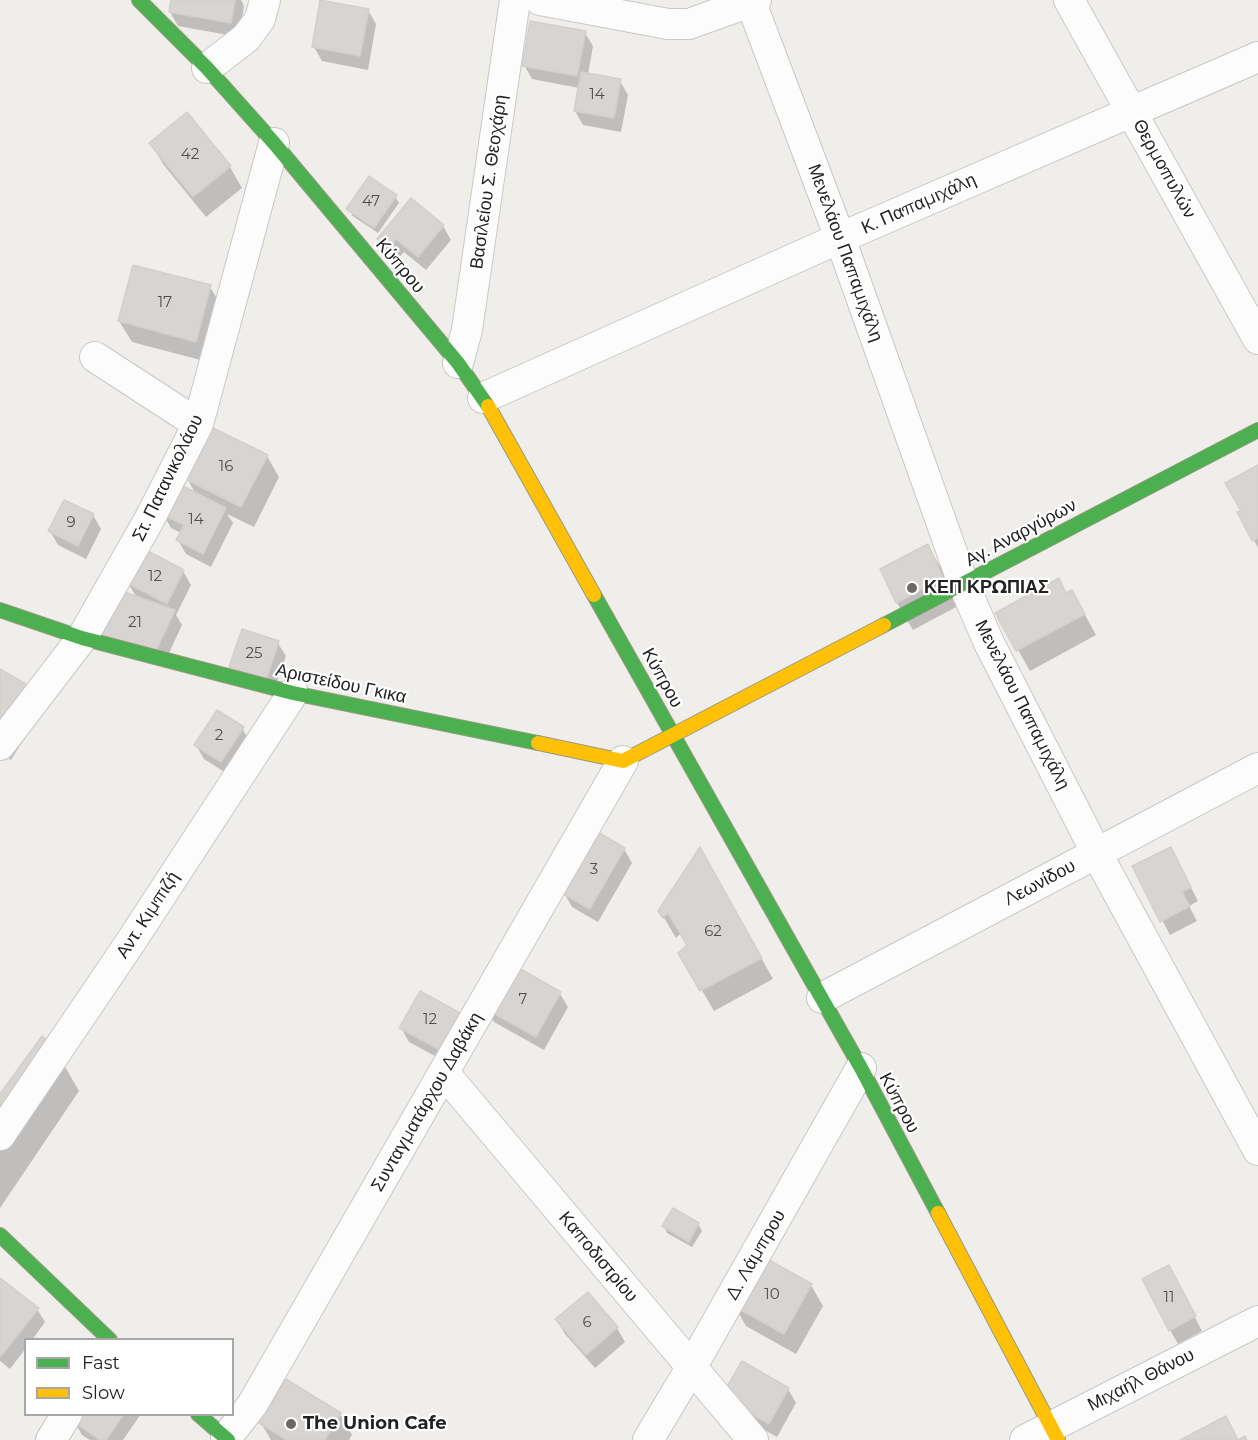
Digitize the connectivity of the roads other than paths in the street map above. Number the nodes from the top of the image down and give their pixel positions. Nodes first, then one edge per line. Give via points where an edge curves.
1 (139, 0) edge
2 (265, 0) edge
3 (515, 0) edge
4 (540, 0) edge
5 (1069, 0) edge
6 (752, 1) edge
7 (1258, 57) edge
8 (207, 68) junction
9 (1131, 111) junction
10 (274, 143) junction
11 (840, 238) junction
12 (1258, 339) edge
13 (96, 357) dead end
14 (458, 363) junction
15 (483, 398) junction
16 (198, 424) junction
17 (1258, 430) edge
18 (963, 584) junction
19 (0, 610) edge
20 (82, 638) junction
21 (293, 693) junction
22 (673, 735) junction
23 (0, 745) edge
24 (623, 762) junction
25 (1258, 768) edge
26 (1097, 854) junction
27 (822, 998) junction
28 (861, 1068) junction
29 (444, 1073) junction
30 (0, 1135) edge
31 (1258, 1150) edge
32 (0, 1235) edge
33 (1258, 1321) edge
34 (108, 1338) edge
35 (691, 1368) junction
36 (66, 1416) edge
37 (200, 1416) edge
38 (1054, 1433) edge
39 (227, 1439) edge
40 (51, 1440) edge
41 (648, 1440) edge
42 (753, 1440) edge
43 (1025, 1440) edge

1 - 8 street, Κύπρου
2 - 8 street via 260,19 246,38
3 - 14 street, Βασιλείου Σ. Θεοχάρη via 467,330
4 - 6 street via 668,24 689,24
5 - 9 street, Θερμοπυλών
6 - 11 street, Μενελάου Παπαμιχάλη
7 - 9 street, Κ. Παπαμιχάλη
8 - 10 street, Κύπρου
9 - 11 street, Κ. Παπαμιχάλη
9 - 12 street, Θερμοπυλών
10 - 14 street, Κύπρου
10 - 16 street, Στ. Πατανικολάου
11 - 15 street, Κ. Παπαμιχάλη
11 - 18 street, Μενελάου Παπαμιχάλη
13 - 16 street
14 - 15 street, Κύπρου
15 - 22 street, Κύπρου
16 - 20 street, Στ. Πατανικολάου
17 - 18 street, Αγ. Αναργύρων
18 - 22 street, Αγ. Αναργύρων
18 - 26 street, Μενελάου Παπαμιχάλη via 988,643
19 - 20 street, Αριστείδου Γκικα
20 - 21 street, Αριστείδου Γκικα
20 - 23 street, Στ. Πατανικολάου
21 - 24 street, Αριστείδου Γκικα
21 - 30 street, Αντ. Κιμπιζή
22 - 24 street
22 - 27 street, Κύπρου
24 - 29 street, Συνταγματάρχου Δαβάκη
25 - 26 street, Λεωνίδου
26 - 27 street, Λεωνίδου
26 - 31 street, Μενελάου Παπαμιχάλη
27 - 28 street, Κύπρου
28 - 35 street, Δ. Λάμπρου
28 - 38 street, Κύπρου
29 - 35 street, Καποδιστρίου
29 - 39 street, Συνταγματάρχου Δαβάκη via 252,1405
32 - 34 street
33 - 38 street, Μιχαήλ Θάνου
35 - 41 street, Δ. Λάμπρου
35 - 42 street, Καποδιστρίου
36 - 40 street
37 - 39 street
38 - 43 street, Μιχαήλ Θάνου

